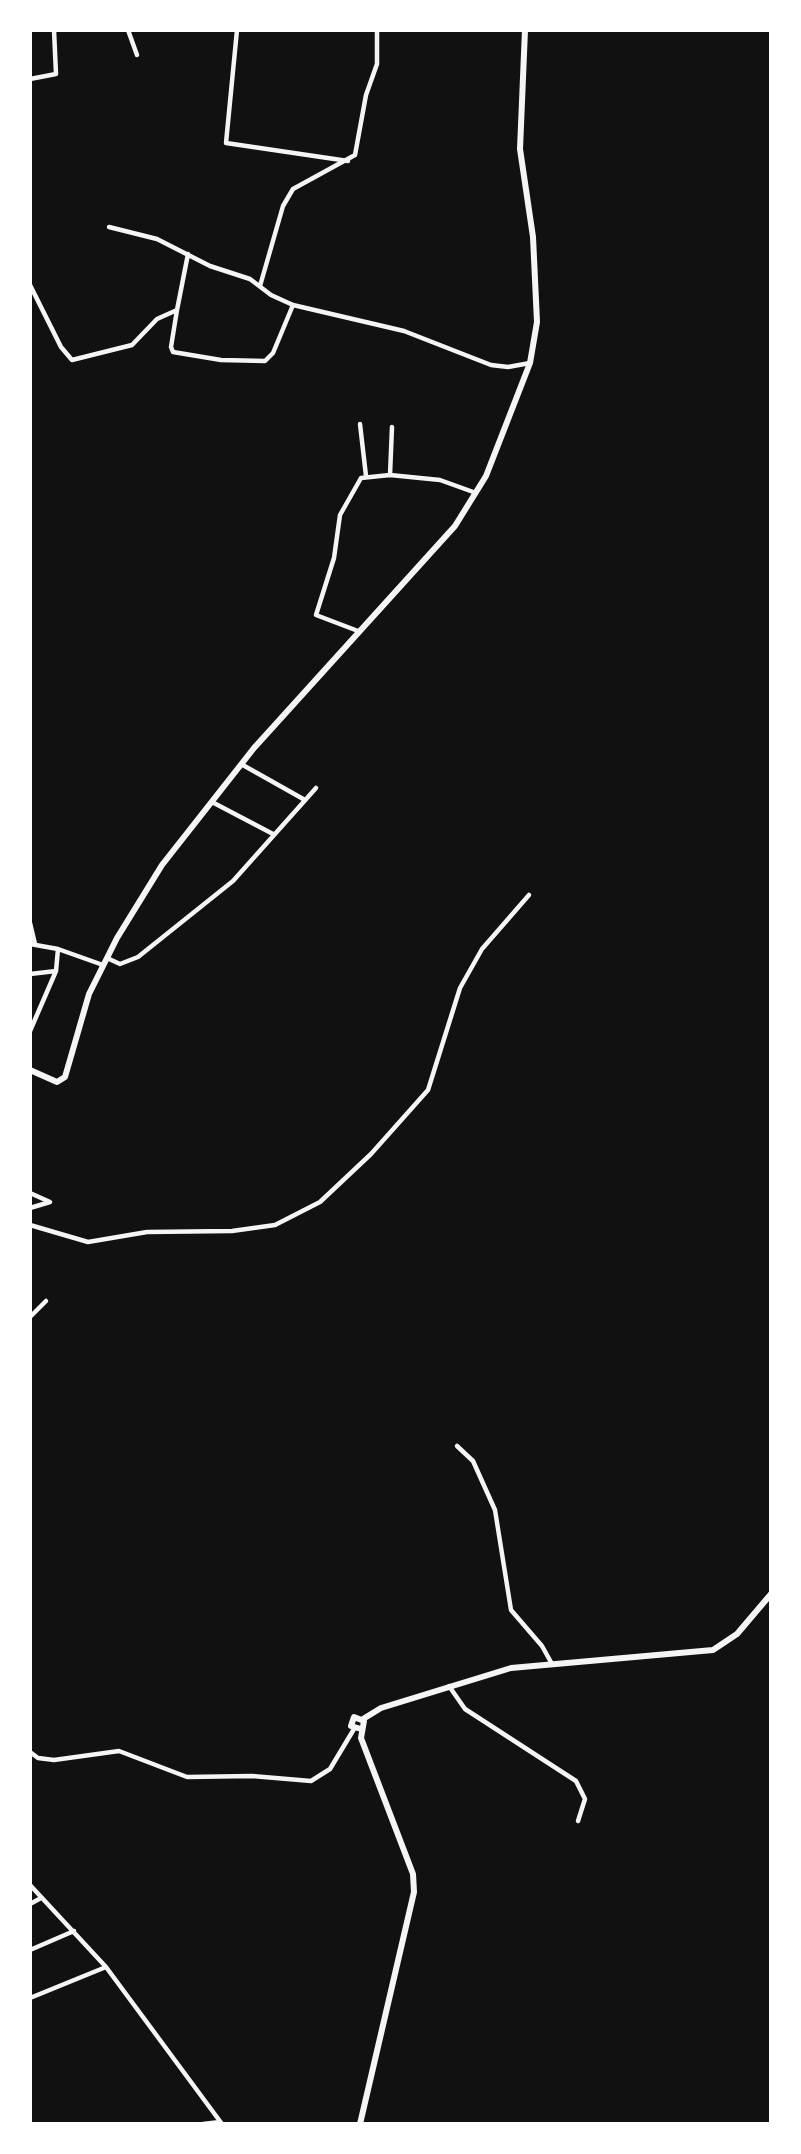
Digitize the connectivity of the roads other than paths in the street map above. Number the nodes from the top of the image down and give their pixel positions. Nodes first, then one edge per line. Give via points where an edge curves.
1 (55, 30) edge
2 (128, 30) edge
3 (237, 30) edge
4 (377, 30) edge
5 (525, 30) edge
6 (138, 55) dead end
7 (30, 79) edge
8 (348, 161) junction
9 (109, 227) dead end
10 (188, 254) junction
11 (30, 285) edge
12 (260, 286) junction
13 (293, 304) junction
14 (177, 310) junction
15 (530, 363) junction
16 (360, 424) dead end
17 (392, 427) dead end
18 (366, 475) junction
19 (390, 475) junction
20 (477, 494) junction
21 (358, 631) junction
22 (241, 764) junction
23 (316, 788) dead end
24 (305, 800) junction
25 (212, 802) junction
26 (273, 834) junction
27 (529, 895) dead end
28 (30, 923) edge
29 (32, 944) edge
30 (58, 949) junction
31 (105, 962) junction
32 (56, 971) junction
33 (30, 974) edge
34 (30, 1031) edge
35 (30, 1070) edge
36 (30, 1193) edge
37 (30, 1208) edge
38 (30, 1225) edge
39 (46, 1301) dead end
40 (30, 1317) edge
41 (457, 1446) dead end
42 (771, 1594) edge
43 (552, 1664) junction
44 (448, 1686) junction
45 (363, 1719) junction
46 (358, 1729) junction
47 (30, 1752) edge
48 (578, 1821) dead end
49 (30, 1885) edge
50 (41, 1897) junction
51 (30, 1904) edge
52 (74, 1931) junction
53 (30, 1950) edge
54 (107, 1967) junction
55 (30, 1998) edge
56 (221, 2123) edge
57 (203, 2124) edge
58 (360, 2124) edge

1 - 7 street via 56,74
2 - 6 street
3 - 8 street via 226,143
4 - 8 street via 377,64 355,155
5 - 15 street via 520,149 533,237 537,322
8 - 12 street via 298,184 288,196
9 - 10 street via 157,239
10 - 12 street
10 - 14 street
11 - 14 street via 72,360 132,345 157,319
12 - 13 street
13 - 14 street via 273,353 260,362 173,352
13 - 15 street via 404,331 491,365
15 - 20 street
16 - 18 street
17 - 19 street
18 - 19 street
18 - 21 street via 340,515 334,558 316,615
19 - 20 street via 440,480
20 - 21 street via 455,526
21 - 22 street
22 - 24 street
22 - 25 street
23 - 24 street
24 - 26 street
25 - 26 street
25 - 31 street via 162,865
26 - 31 street via 233,880 138,957 120,964
27 - 38 street via 482,949 468,973 423,1097 320,1202 275,1225 219,1232 139,1233 96,1242
28 - 29 street
29 - 30 street
30 - 31 street
30 - 32 street
31 - 35 street via 81,1013 65,1077 57,1082
32 - 33 street
32 - 34 street
36 - 37 street via 50,1202
39 - 40 street
41 - 43 street via 473,1461 495,1510 511,1610
42 - 43 street via 737,1634 713,1650
43 - 44 street via 510,1668
44 - 45 street via 381,1708
44 - 48 street via 465,1709 568,1773 585,1799
45 - 46 street
45 - 46 street via 352,1719
46 - 47 street via 330,1769 311,1780 187,1777 119,1751 54,1760
46 - 58 street via 413,1874 414,1892
49 - 50 street
50 - 51 street
50 - 52 street
52 - 53 street
52 - 54 street
54 - 55 street
54 - 56 street
56 - 57 street

